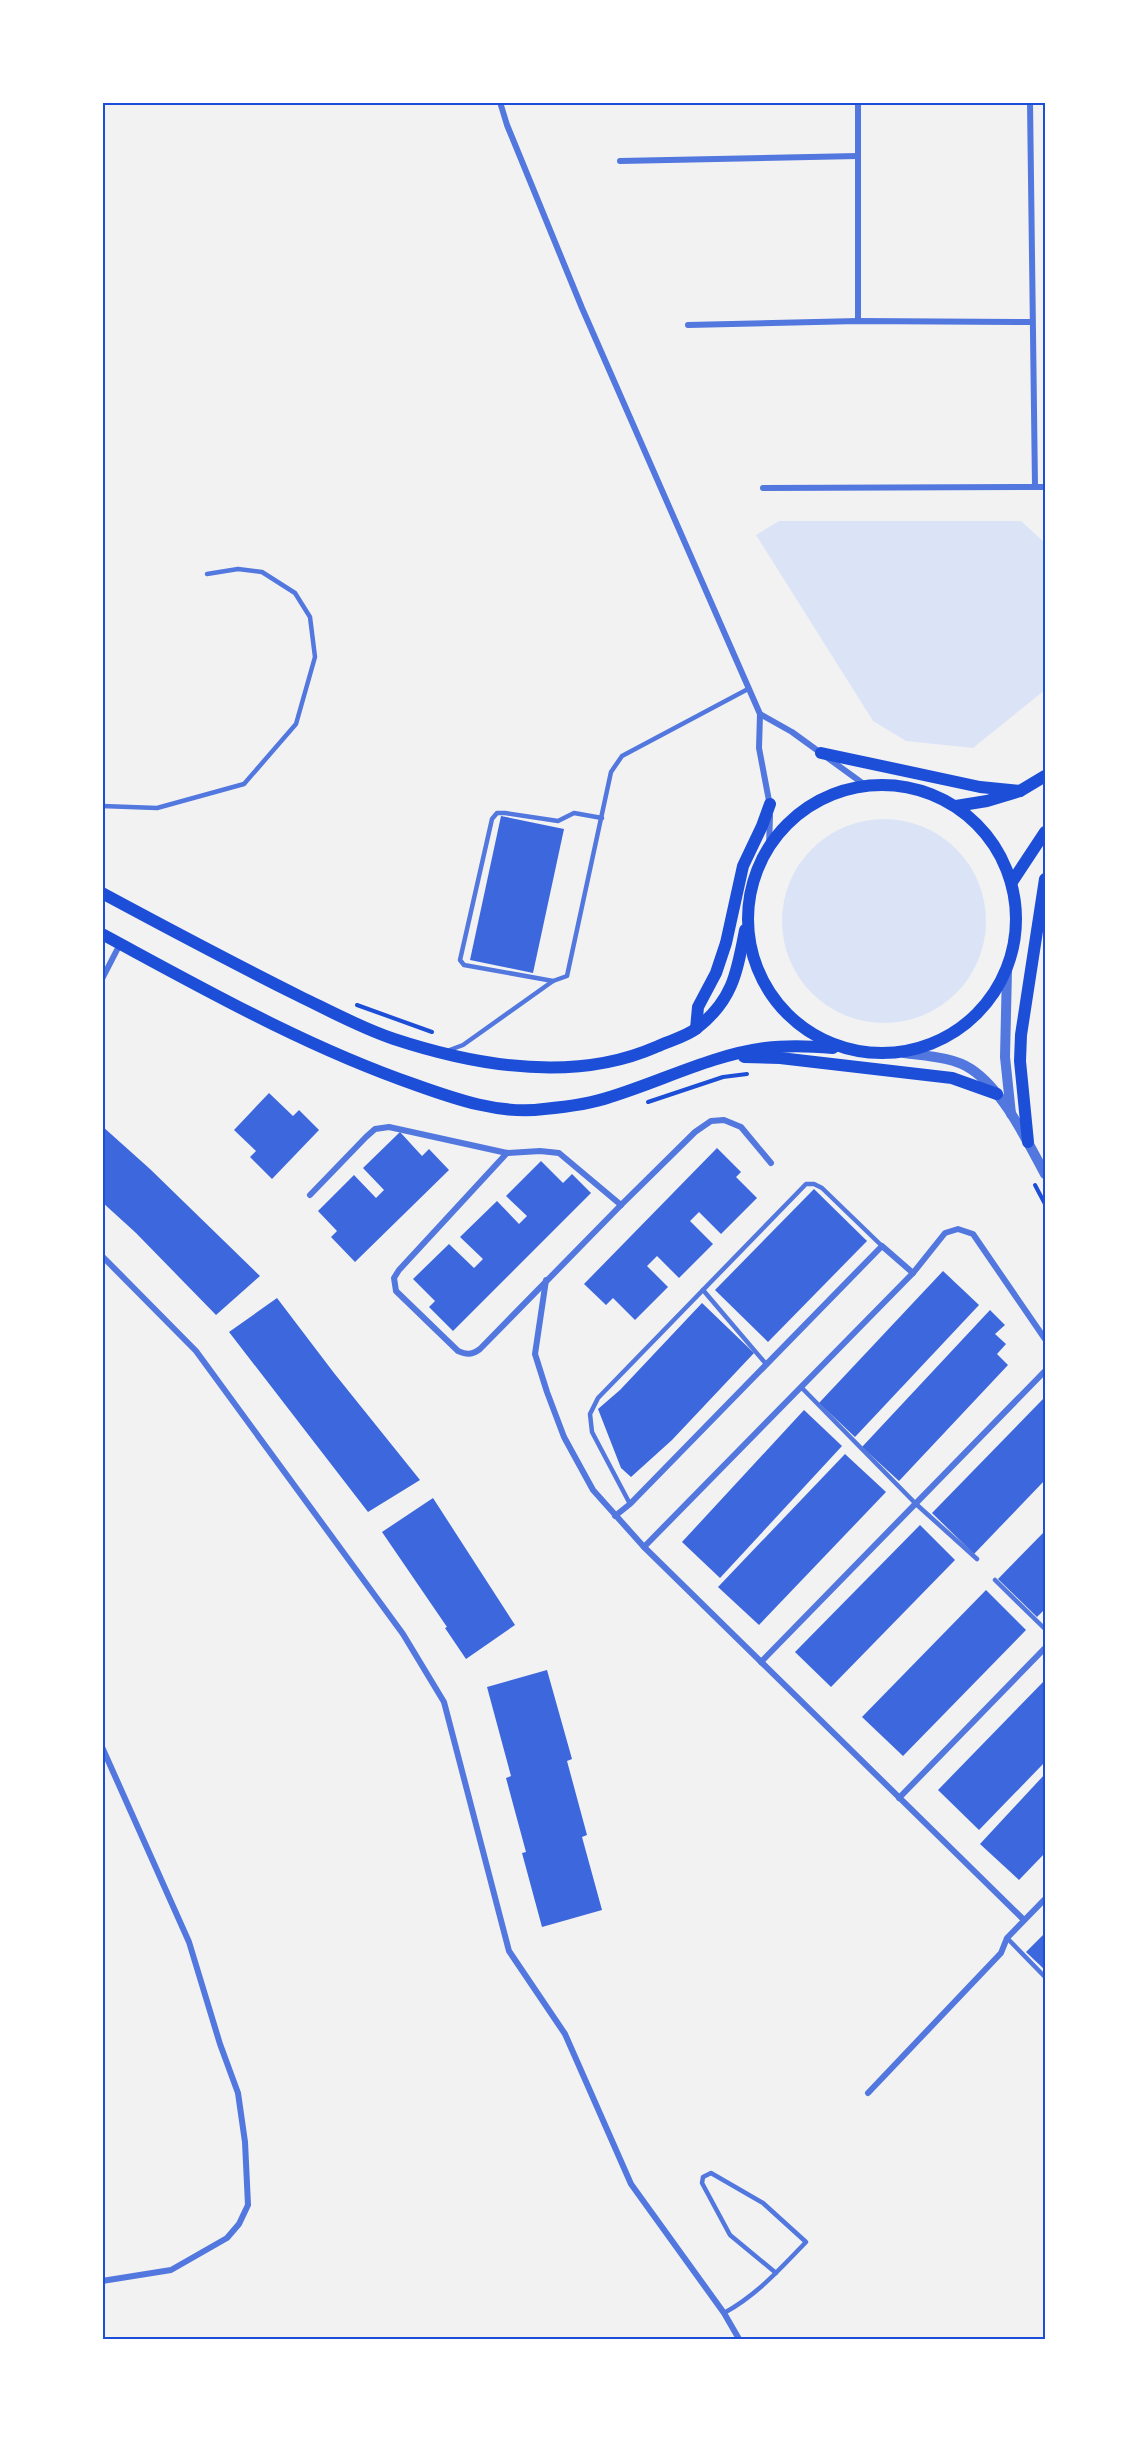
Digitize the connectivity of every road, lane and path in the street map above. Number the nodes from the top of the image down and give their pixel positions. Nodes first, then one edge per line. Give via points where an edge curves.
1 (500, 102) edge
2 (858, 102) edge
3 (1030, 102) edge
4 (858, 156) junction
5 (620, 161) dead end
6 (858, 321) junction
7 (1032, 322) junction
8 (688, 325) dead end
9 (1035, 486) junction
10 (1045, 487) edge
11 (763, 488) dead end
12 (207, 574) dead end
13 (748, 689) junction
14 (760, 714) junction
15 (821, 753) junction
16 (1045, 776) edge
17 (865, 785) junction
18 (1020, 791) junction
19 (770, 804) junction
20 (956, 806) junction
21 (102, 807) edge
22 (602, 818) junction
23 (1045, 832) edge
24 (769, 846) junction
25 (1045, 879) edge
26 (1012, 882) junction
27 (102, 893) edge
28 (747, 914) junction
29 (102, 934) edge
30 (120, 944) junction
31 (1007, 970) junction
32 (102, 979) edge
33 (553, 981) junction
34 (354, 1004) dead end
35 (696, 1029) junction
36 (433, 1033) dead end
37 (841, 1048) junction
38 (442, 1053) junction
39 (904, 1053) junction
40 (729, 1056) junction
41 (997, 1094) junction
42 (1012, 1117) junction
43 (1028, 1142) junction
44 (507, 1153) junction
45 (771, 1163) dead end
46 (1045, 1174) edge
47 (310, 1194) dead end
48 (621, 1205) junction
49 (882, 1246) junction
50 (102, 1256) edge
51 (913, 1273) junction
52 (546, 1280) junction
53 (703, 1290) junction
54 (1045, 1340) edge
55 (766, 1364) junction
56 (1045, 1371) edge
57 (801, 1387) junction
58 (630, 1504) junction
59 (916, 1504) junction
60 (615, 1516) junction
61 (644, 1547) junction
62 (977, 1558) dead end
63 (995, 1580) dead end
64 (1045, 1629) edge
65 (1045, 1648) edge
66 (761, 1662) junction
67 (102, 1747) edge
68 (899, 1798) junction
69 (1045, 1899) edge
70 (1024, 1920) junction
71 (1007, 1938) junction
72 (1045, 1977) edge
73 (868, 2093) dead end
74 (776, 2272) junction
75 (102, 2281) edge
76 (724, 2313) junction
77 (739, 2339) edge

1 - 13 street via 582,308
2 - 4 street
3 - 7 street
4 - 5 street
4 - 6 street
6 - 7 street
6 - 8 street
7 - 9 street
9 - 10 street
9 - 11 street
12 - 21 lane via 238,569 262,572 295,593 310,617 315,657 296,724 244,784 157,808
13 - 14 street
13 - 22 lane via 622,756 611,772
14 - 15 street
14 - 19 street via 759,748
15 - 17 street
15 - 18 main road via 980,787
16 - 18 main road
17 - 20 main road via 897,785 928,792
17 - 24 main road via 828,796 795,816
18 - 20 main road
19 - 24 street
19 - 35 main road via 743,866 726,943 698,1008
20 - 26 main road via 987,833
22 - 33 lane via 567,976
22 - 33 lane via 574,813 558,821 497,813 492,819 460,960 464,965
23 - 26 main road
24 - 28 main road via 754,878
25 - 43 main road via 1021,1035
26 - 31 main road via 1017,911 1015,941
27 - 38 main road via 342,1017
28 - 35 main road via 733,982 725,999
28 - 37 main road via 750,949 762,982 782,1011 809,1034
29 - 30 main road
30 - 32 street
30 - 40 main road via 348,1059 454,1099 497,1108 541,1110 608,1098
31 - 39 main road via 990,1000 966,1025 937,1043
31 - 42 street via 1005,1057
33 - 38 lane via 463,1045
34 - 36 path
35 - 38 main road via 642,1053 602,1065 504,1064
37 - 39 main road via 872,1054
37 - 40 main road via 795,1045
39 - 41 street via 970,1068
40 - 41 main road via 780,1058 952,1078
41 - 42 street
42 - 43 street
43 - 46 street
44 - 47 street via 389,1127 375,1129
44 - 48 street via 559,1153
44 - 52 street via 399,1270 394,1286 458,1352 466,1355 480,1349
45 - 48 street via 741,1127 724,1120 711,1121
48 - 52 street
49 - 51 street
49 - 53 lane via 822,1188 806,1184
49 - 55 street
50 - 76 street via 196,1351 403,1634 444,1702 509,1951 565,2034 631,2184
51 - 54 street via 945,1233 958,1229 973,1234
51 - 57 street
52 - 60 street via 535,1354 564,1437 593,1490
53 - 55 lane
53 - 58 lane via 598,1398 590,1414 592,1432
55 - 58 street
56 - 59 street
57 - 59 lane
57 - 61 street
58 - 60 street
59 - 62 lane
59 - 66 street
60 - 61 street
61 - 66 street
63 - 64 lane
65 - 68 street
66 - 68 street
67 - 75 street via 189,1942 238,2092 248,2205 239,2224 226,2238 171,2270
68 - 70 street
69 - 70 street
70 - 71 street
71 - 72 lane
71 - 73 street via 1001,1953
74 - 74 lane via 730,2235 702,2183 703,2177 711,2173 763,2203 806,2242
74 - 76 lane via 745,2301
76 - 77 street

